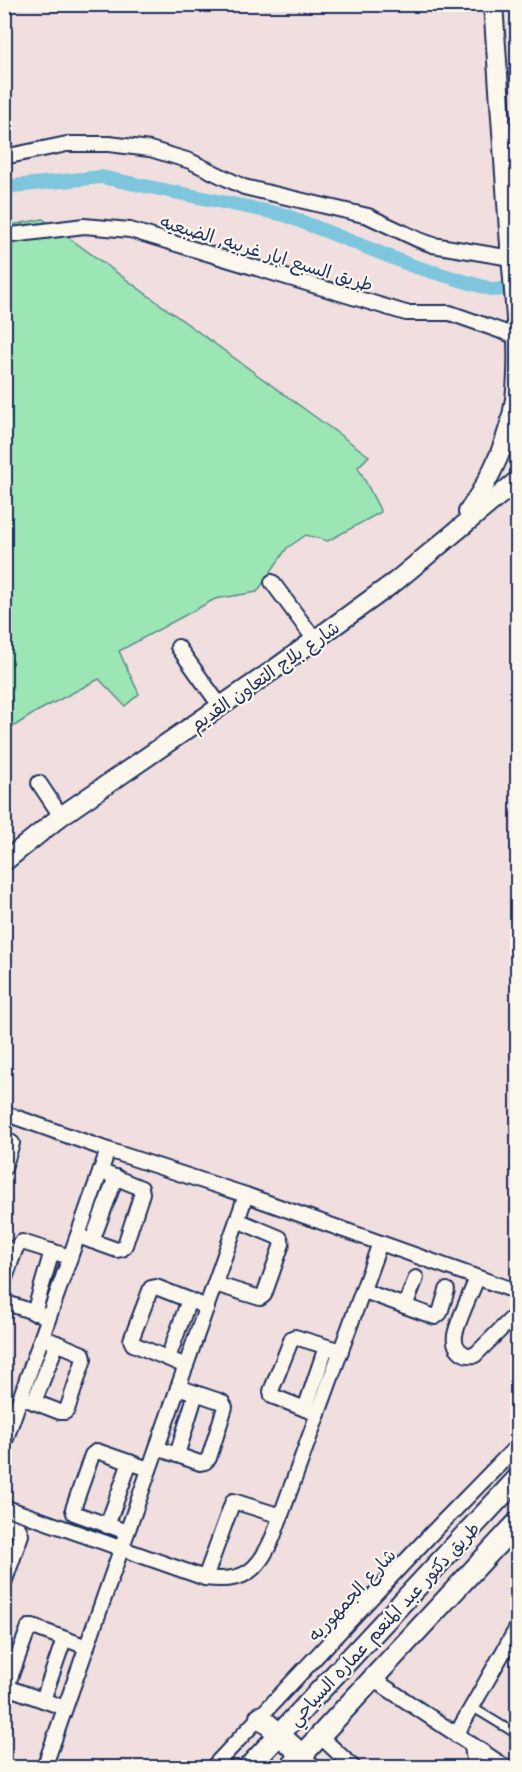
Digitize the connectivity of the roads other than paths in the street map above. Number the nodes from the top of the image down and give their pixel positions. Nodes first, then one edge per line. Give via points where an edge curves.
1 (493, 4) edge
2 (4, 157) edge
3 (4, 236) edge
4 (511, 259) junction
5 (515, 330) junction
6 (513, 434) edge
7 (518, 480) edge
8 (450, 534) junction
9 (272, 582) dead end
10 (315, 640) junction
11 (178, 647) dead end
12 (221, 706) junction
13 (39, 783) dead end
14 (61, 816) junction
15 (4, 862) edge
16 (4, 1113) edge
17 (4, 1139) edge
18 (108, 1150) junction
19 (4, 1168) edge
20 (100, 1171) junction
21 (116, 1177) junction
22 (246, 1195) junction
23 (237, 1220) junction
24 (78, 1236) junction
25 (92, 1241) junction
26 (380, 1243) junction
27 (52, 1251) junction
28 (70, 1257) junction
29 (416, 1278) dead end
30 (477, 1278) junction
31 (4, 1281) edge
32 (215, 1284) junction
33 (447, 1290) dead end
34 (364, 1291) junction
35 (518, 1292) edge
36 (189, 1300) junction
37 (4, 1302) edge
38 (405, 1306) junction
39 (207, 1307) junction
40 (34, 1312) junction
41 (518, 1312) edge
42 (49, 1318) junction
43 (42, 1337) junction
44 (57, 1342) junction
45 (326, 1347) junction
46 (340, 1351) junction
47 (168, 1358) junction
48 (186, 1365) junction
49 (178, 1387) junction
50 (196, 1393) junction
51 (27, 1400) junction
52 (311, 1411) junction
53 (9, 1419) edge
54 (4, 1444) edge
55 (518, 1445) edge
56 (157, 1448) junction
57 (177, 1455) junction
58 (130, 1462) junction
59 (149, 1469) junction
60 (518, 1478) edge
61 (4, 1507) edge
62 (281, 1516) junction
63 (518, 1522) edge
64 (4, 1524) edge
65 (107, 1526) junction
66 (127, 1532) junction
67 (121, 1549) junction
68 (205, 1578) junction
69 (4, 1582) edge
70 (518, 1626) edge
71 (64, 1639) junction
72 (87, 1647) junction
73 (373, 1679) junction
74 (43, 1700) junction
75 (472, 1707) junction
76 (65, 1708) junction
77 (296, 1715) junction
78 (260, 1717) junction
79 (279, 1735) junction
80 (456, 1735) junction
81 (518, 1735) edge
82 (320, 1736) junction
83 (472, 1746) junction
84 (302, 1763) edge
85 (44, 1767) edge
86 (212, 1767) edge
87 (248, 1767) edge
88 (354, 1767) edge
89 (475, 1767) edge
90 (507, 1767) edge

1 - 4 street
2 - 4 street via 67,144 150,149 190,161 244,187 368,216 426,243
3 - 5 street, طريق السبع ابار غربيه, الضبعيه via 84,226 130,230 406,313 450,313
4 - 5 street
5 - 6 street
6 - 8 street via 481,494
7 - 8 street, شارع بلاج التعاون القديم
8 - 10 street, شارع بلاج التعاون القديم via 396,581
9 - 10 street
10 - 12 street, شارع بلاج التعاون القديم
11 - 12 street
12 - 14 street, شارع بلاج التعاون القديم
13 - 14 street
14 - 15 street, شارع بلاج التعاون القديم
16 - 18 street
17 - 19 street via 12,1143
18 - 20 street
18 - 22 street
20 - 21 street
20 - 24 street
21 - 25 street
21 - 25 street via 141,1188 142,1193 124,1245 117,1250
22 - 23 street
22 - 26 street
23 - 32 street
23 - 32 street via 280,1238 282,1244 260,1298
24 - 25 street
24 - 28 street
26 - 30 street
26 - 34 street
27 - 28 street
27 - 31 street via 18,1244
27 - 40 street
28 - 42 street
29 - 38 street
30 - 35 street
30 - 41 street via 455,1336 462,1353 475,1355
32 - 39 street
33 - 38 street via 438,1316
34 - 38 street
34 - 46 street
36 - 39 street
36 - 47 street
36 - 47 street via 156,1287 148,1290 131,1342
37 - 40 street
39 - 48 street
40 - 42 street
42 - 43 street
43 - 44 street
43 - 51 street
44 - 51 street
44 - 51 street via 84,1354 67,1410 60,1412
45 - 46 street
45 - 52 street
45 - 52 street via 292,1338 271,1391 272,1396
46 - 52 street
47 - 48 street
48 - 49 street
49 - 50 street
49 - 56 street
50 - 57 street
50 - 57 street via 222,1402 224,1413 206,1462
51 - 53 street
52 - 62 street
53 - 54 street
55 - 78 street, شارع الجمهوريه
56 - 57 street
56 - 59 street
58 - 59 street
58 - 65 street
58 - 65 street via 98,1451 92,1455 74,1513
59 - 66 street
60 - 77 main road, طريق دكتور عبد المنعم عماره السياحي
61 - 67 street
62 - 68 street via 257,1566 244,1575 224,1580
62 - 68 street via 233,1501
63 - 73 main road, طريق دكتور عبد المنعم عماره السياحي
64 - 69 street via 19,1529 21,1534
65 - 66 street
66 - 67 street
67 - 68 street
67 - 72 street
70 - 75 street
71 - 72 street
71 - 74 street
71 - 74 street via 33,1627 28,1629 8,1683 12,1689
72 - 76 street
73 - 80 street
73 - 82 main road, طريق دكتور عبد المنعم عماره السياحي
74 - 76 street
75 - 80 street
75 - 81 lane
76 - 85 street
77 - 79 main road, طريق دكتور عبد المنعم عماره السياحي
77 - 82 main road
78 - 79 main road
78 - 86 street, شارع الجمهوريه
79 - 84 main road
79 - 87 main road, طريق دكتور عبد المنعم عماره السياحي
80 - 83 street
82 - 84 main road, طريق دكتور عبد المنعم عماره السياحي
82 - 88 street
83 - 89 street
83 - 90 street

